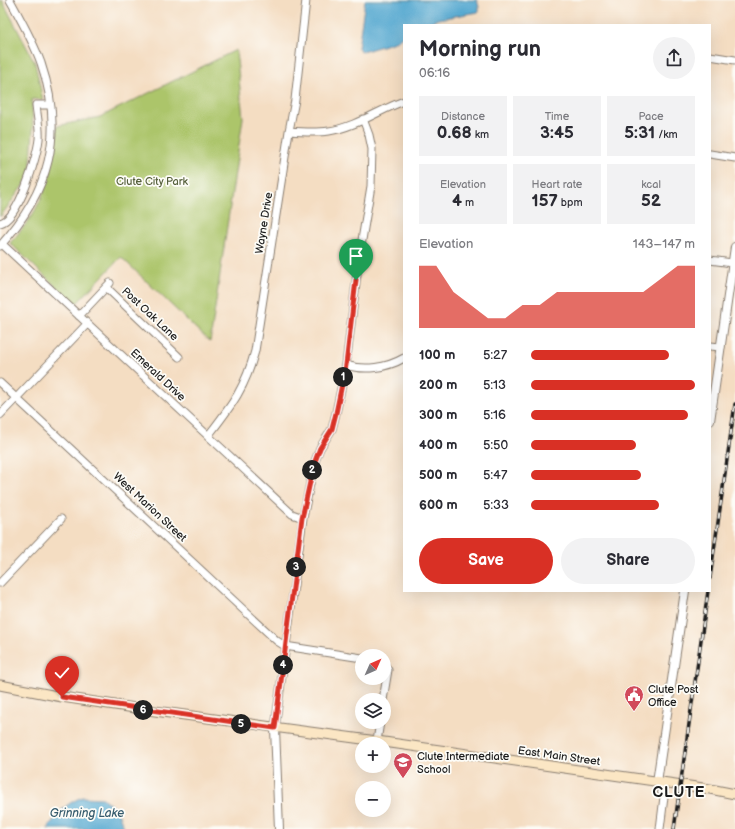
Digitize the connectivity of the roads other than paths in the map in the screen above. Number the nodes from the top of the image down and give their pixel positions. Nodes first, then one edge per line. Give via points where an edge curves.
1 (10, 0) edge
2 (306, 0) edge
3 (711, 56) edge
4 (735, 60) edge
5 (403, 101) edge
6 (50, 105) junction
7 (363, 119) junction
8 (289, 131) junction
9 (711, 154) edge
10 (735, 158) edge
11 (0, 223) edge
12 (1, 245) edge
13 (735, 247) edge
14 (711, 260) edge
15 (732, 263) junction
16 (733, 273) edge
17 (79, 316) junction
18 (87, 324) junction
19 (711, 346) edge
20 (721, 347) junction
21 (180, 357) dead end
22 (403, 358) edge
23 (346, 365) junction
24 (0, 383) edge
25 (17, 398) junction
26 (711, 414) edge
27 (0, 416) edge
28 (208, 436) junction
29 (302, 518) junction
30 (61, 519) dead end
31 (0, 583) edge
32 (685, 592) edge
33 (285, 646) junction
34 (355, 657) edge
35 (0, 684) edge
36 (275, 728) junction
37 (355, 738) edge
38 (391, 743) edge
39 (657, 782) junction
40 (735, 794) edge
41 (279, 829) edge
42 (660, 829) edge

1 - 6 street via 41,62
2 - 8 street, Wayne Drive
3 - 4 street
5 - 7 street
6 - 11 street via 36,106 39,138 36,158 27,185 10,216
6 - 12 street via 51,146 45,174 26,213
7 - 8 street via 329,131
7 - 23 street via 372,149 371,186
8 - 28 street, Wayne Drive via 253,358 236,398
9 - 10 street
12 - 17 street, Emerald Drive
13 - 15 street
14 - 15 street
15 - 16 street
16 - 20 street
17 - 18 street, Emerald Drive
17 - 21 street, Post Oak Lane via 108,285
18 - 25 street
18 - 28 street, Emerald Drive
19 - 20 street
20 - 26 street
22 - 23 street via 370,368
23 - 29 street via 332,429 314,464
24 - 25 street, West Marion Street
25 - 27 street
25 - 33 street, West Marion Street
28 - 29 street, Emerald Drive via 292,514
29 - 33 street
30 - 31 street
32 - 39 street
33 - 34 street
33 - 36 street
35 - 36 main road, East Main Street via 62,697
36 - 37 main road, East Main Street
36 - 41 street
38 - 39 main road, East Main Street
39 - 40 main road, East Main Street
39 - 42 street via 664,797

